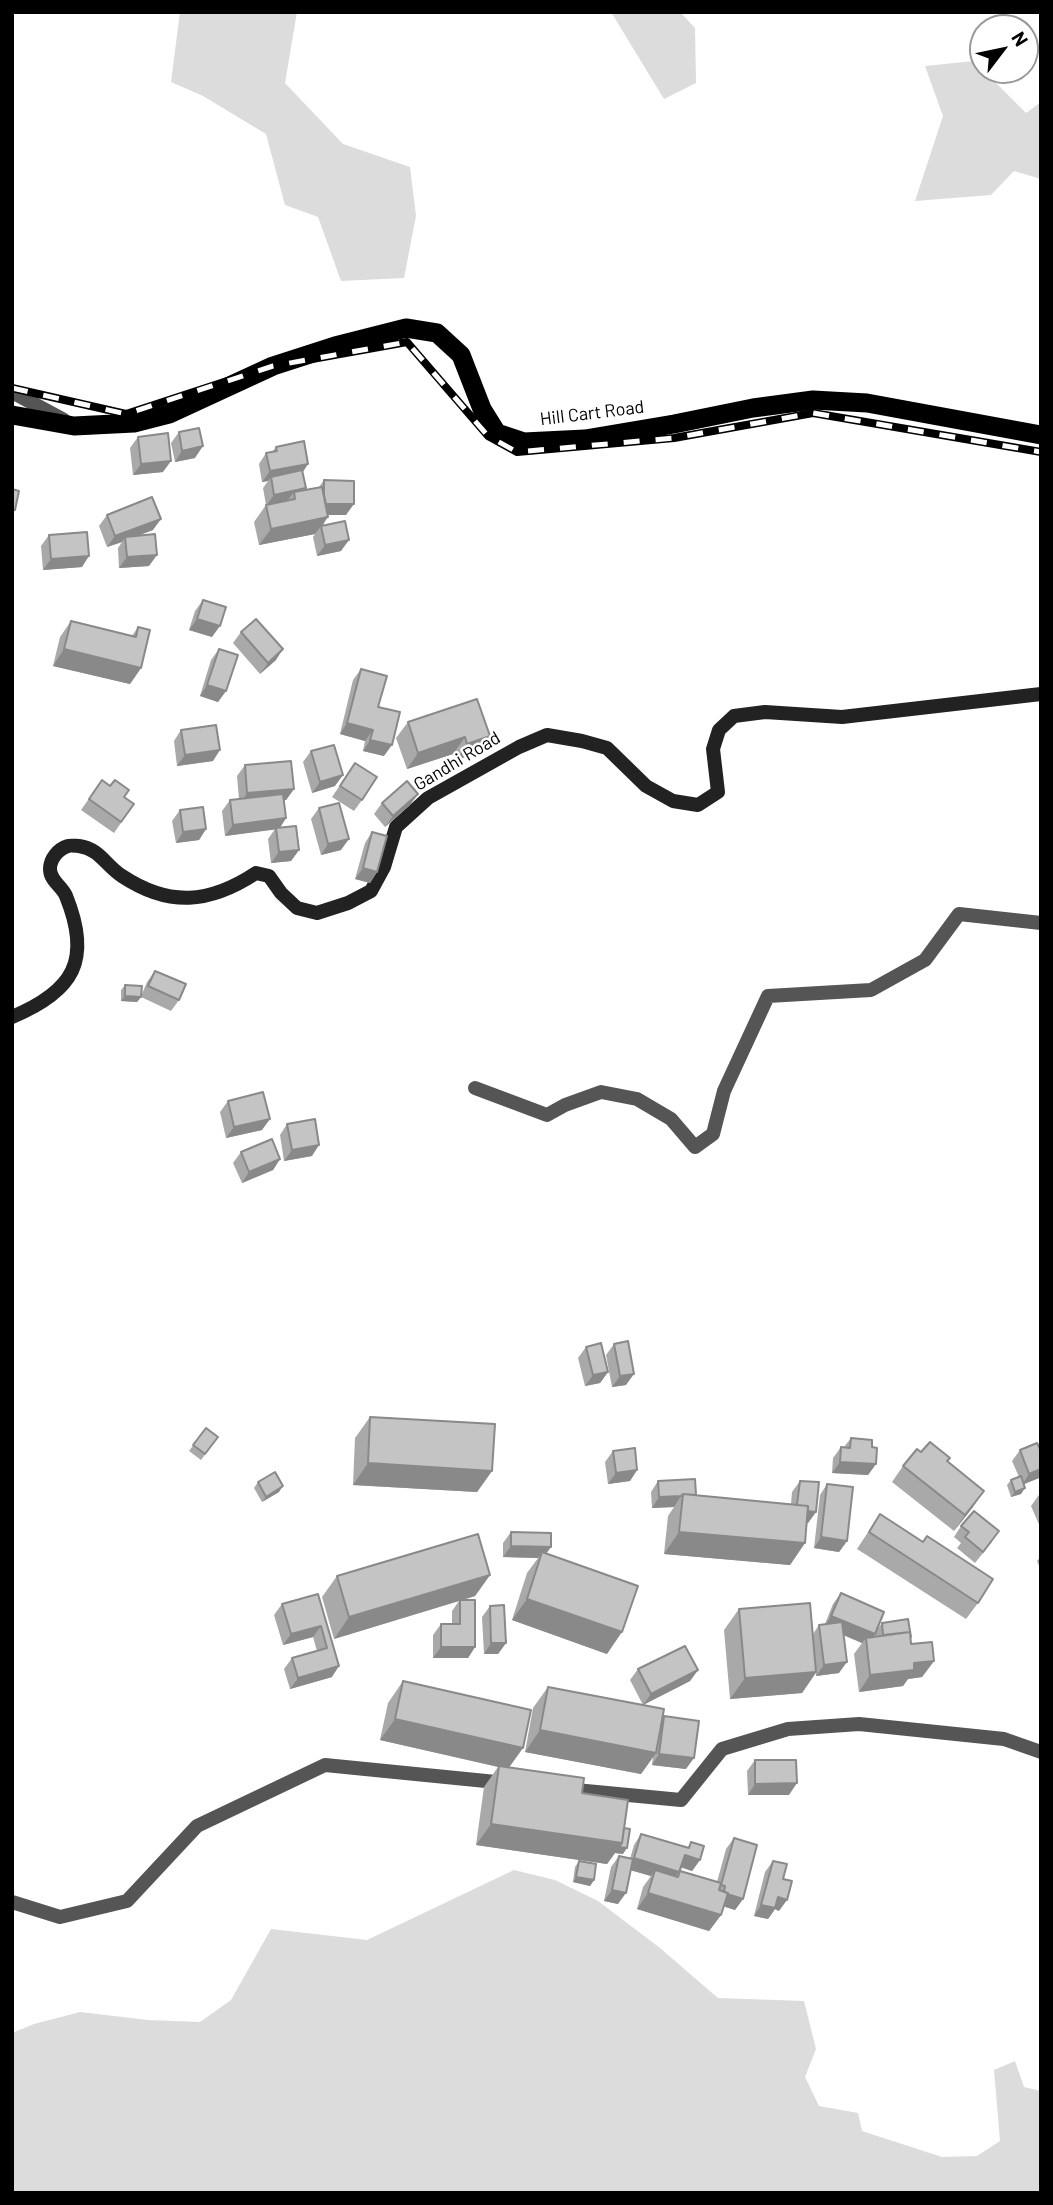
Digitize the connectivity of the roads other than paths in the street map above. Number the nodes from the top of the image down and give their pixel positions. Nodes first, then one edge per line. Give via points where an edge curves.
1 (12, 392) edge
2 (12, 415) edge
3 (75, 426) junction
4 (1041, 435) edge
5 (1041, 694) edge
6 (1041, 923) edge
7 (12, 1017) edge
8 (475, 1088) dead end
9 (1041, 1752) edge
10 (514, 1784) edge
11 (554, 1788) edge
12 (12, 1902) edge

1 - 3 street
2 - 3 highway, Hill Cart Road
3 - 4 highway, Hill Cart Road via 134,423 169,414 273,366 407,328 437,333 461,355 482,409 497,433 524,442 585,439 813,400 867,403
5 - 7 main road, Gandhi Road via 842,717 765,712 734,716 719,730 713,749 718,792 698,805 673,801 646,786 607,748 547,735 428,798 396,827 371,891 317,913 297,908 269,876 256,873 234,888 197,899 155,893 120,875 90,848 69,845 54,855 50,868 74,914 78,948 69,979 50,998
6 - 8 street via 958,915 925,960 871,990 768,996 724,1091 713,1134 695,1147 671,1119 637,1099 601,1092 547,1115
9 - 11 street via 1004,1739 859,1724 788,1730 722,1749 681,1800
10 - 12 street via 325,1765 197,1826 127,1901 60,1917

